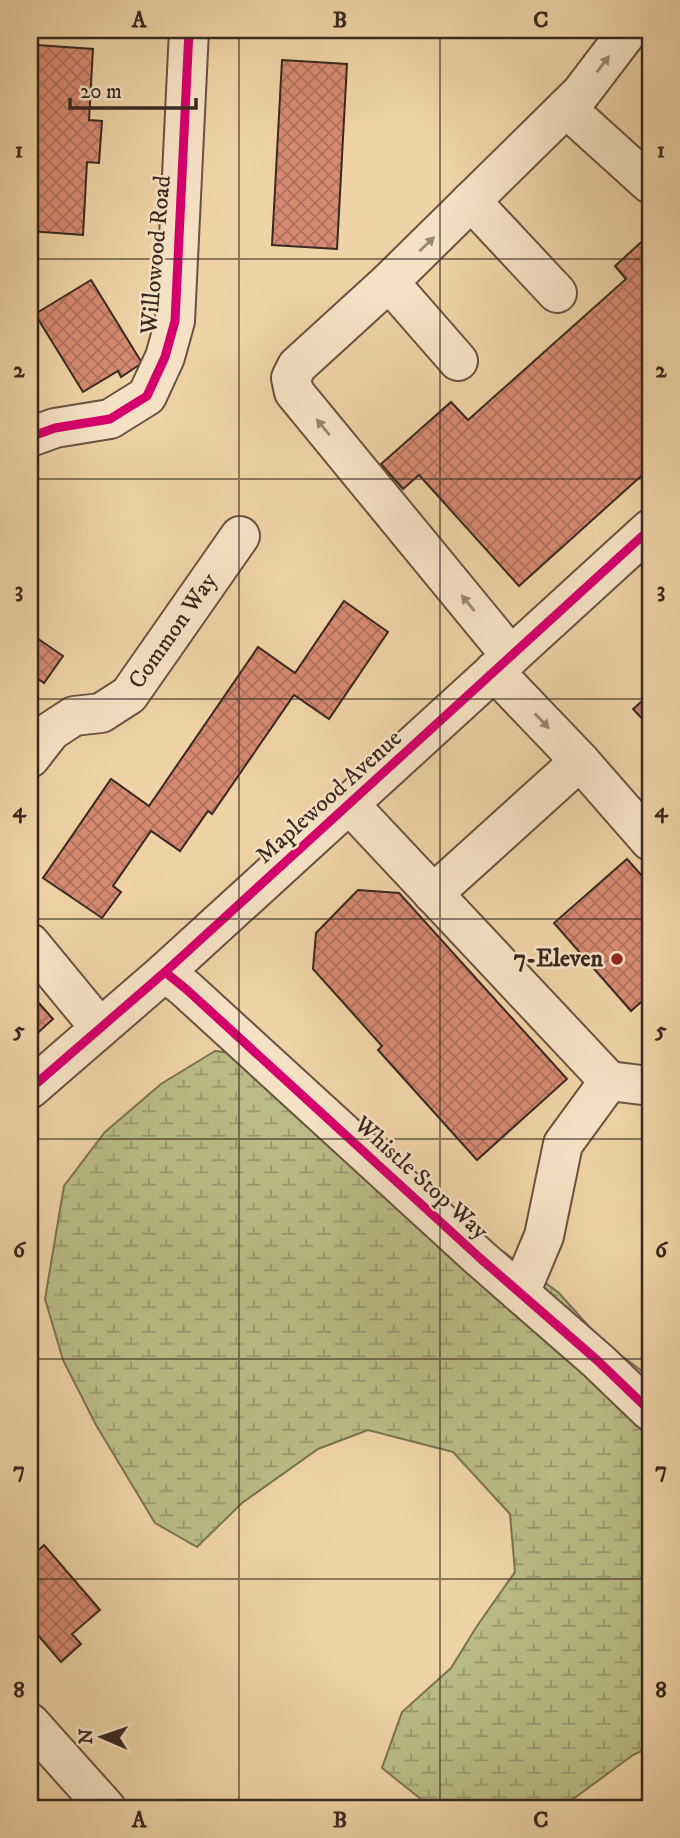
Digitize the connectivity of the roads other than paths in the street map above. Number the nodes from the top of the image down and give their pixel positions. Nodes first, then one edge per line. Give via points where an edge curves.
1 (189, 30) edge
2 (629, 30) edge
3 (566, 108) junction
4 (650, 184) edge
5 (471, 201) junction
6 (389, 282) junction
7 (557, 293) dead end
8 (458, 361) dead end
9 (30, 437) edge
10 (240, 536) dead end
11 (645, 543) edge
12 (503, 664) junction
13 (30, 758) edge
14 (580, 761) junction
15 (349, 804) junction
16 (650, 841) edge
17 (433, 894) junction
18 (30, 943) edge
19 (165, 972) junction
20 (100, 1028) junction
21 (608, 1081) junction
22 (650, 1086) edge
23 (30, 1089) edge
24 (520, 1293) junction
25 (650, 1411) edge
26 (30, 1723) edge
27 (106, 1808) edge

1 - 9 street, Willowood Road via 175,321 165,357 147,396 110,419
3 -> 2 street
3 - 4 street
3 - 5 street
6 -> 5 street
5 - 7 street
6 - 8 street
12 -> 6 street via 294,392 291,378 298,366
10 - 13 street, Common Way via 129,695 102,713 74,716 51,731
11 - 12 street, Maplewood Avenue
12 -> 14 street
12 - 15 street, Maplewood Avenue
14 - 16 street
14 - 17 street
15 - 17 street
15 - 19 street, Maplewood Avenue
17 - 21 street
18 - 20 street
19 - 20 street, Maplewood Avenue
19 - 24 street, Whistle Stop Way
20 - 23 street, Maplewood Avenue
21 - 22 street
21 - 24 street via 563,1144 544,1236
24 - 25 street, Whistle Stop Way
26 - 27 street

